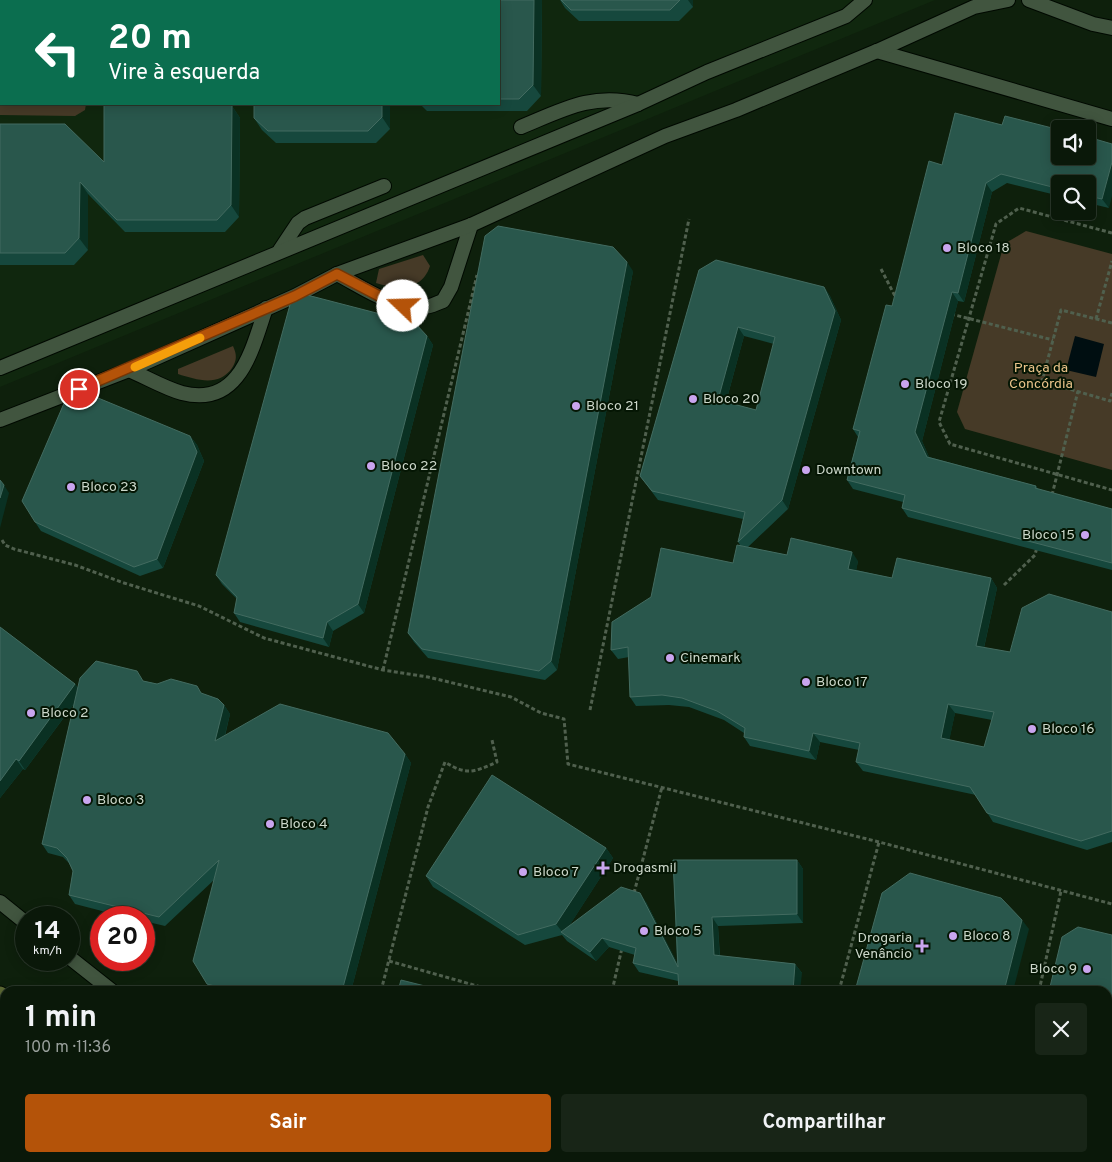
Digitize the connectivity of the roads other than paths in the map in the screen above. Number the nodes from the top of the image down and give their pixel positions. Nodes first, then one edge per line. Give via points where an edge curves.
1 (865, 0) edge
2 (1008, 0) edge
3 (1029, 0) edge
4 (1112, 28) edge
5 (877, 51) junction
6 (638, 104) junction
7 (1112, 119) edge
8 (521, 127) dead end
9 (384, 186) dead end
10 (471, 225) junction
11 (279, 252) junction
12 (337, 274) junction
13 (266, 308) junction
14 (0, 368) edge
15 (129, 370) junction
16 (0, 420) edge
17 (0, 902) edge
18 (15, 914) edge
19 (80, 966) edge
20 (106, 986) edge

1 - 6 lane via 846,16 707,72
2 - 5 lane via 974,8
3 - 4 lane
5 - 7 lane
5 - 10 lane via 666,136
6 - 8 lane via 620,99 578,103
6 - 11 lane
9 - 11 lane via 305,218 298,223
10 - 12 lane
10 - 12 lane via 443,301 425,307 403,306
11 - 14 lane
12 - 13 lane
13 - 15 lane
13 - 15 lane via 248,360 229,386 211,395 183,393
15 - 16 lane
17 - 18 lane
19 - 20 lane

